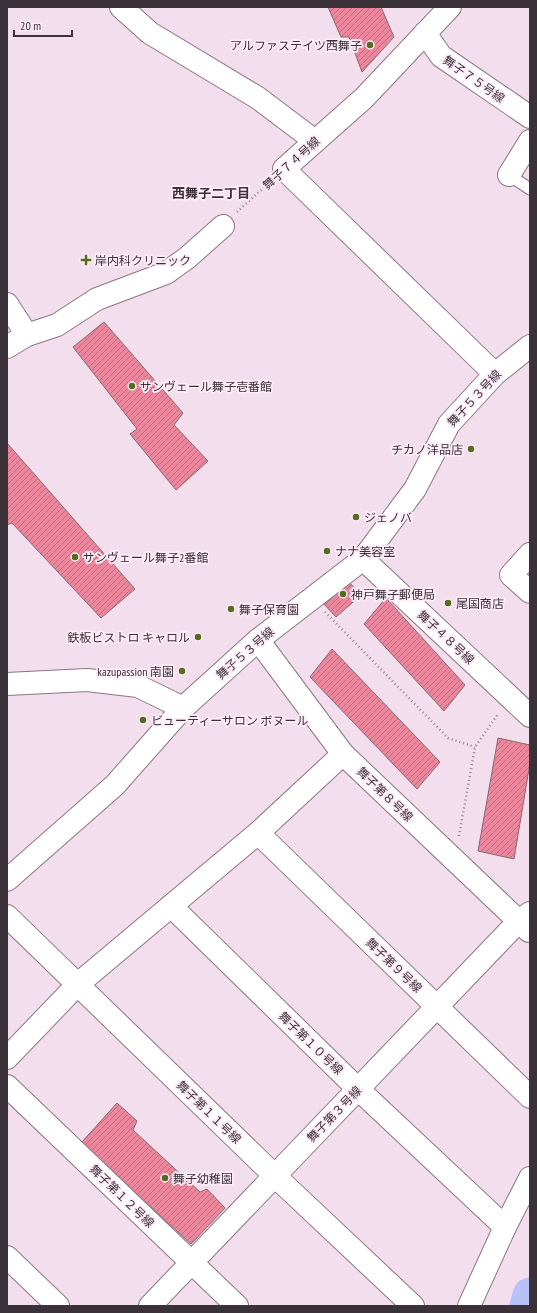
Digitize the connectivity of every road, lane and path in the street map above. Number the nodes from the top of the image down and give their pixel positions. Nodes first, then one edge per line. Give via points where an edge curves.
1 (121, 7) edge
2 (450, 7) edge
3 (425, 33) junction
4 (530, 118) edge
5 (530, 141) edge
6 (315, 142) junction
7 (284, 169) junction
8 (509, 175) joint
9 (530, 189) edge
10 (223, 226) joint
11 (7, 304) edge
12 (27, 335) junction
13 (530, 346) edge
14 (7, 347) edge
15 (495, 374) junction
16 (530, 554) edge
17 (363, 559) junction
18 (530, 592) edge
19 (312, 599) junction
20 (258, 640) junction
21 (7, 684) edge
22 (511, 698) junction
23 (182, 708) junction
24 (530, 716) edge
25 (474, 747) junction
26 (343, 754) junction
27 (258, 833) junction
28 (455, 860) junction
29 (7, 880) edge
30 (171, 906) junction
31 (7, 916) edge
32 (526, 922) edge
33 (78, 984) junction
34 (436, 1007) junction
35 (7, 1058) edge
36 (7, 1086) edge
37 (358, 1089) junction
38 (530, 1097) edge
39 (275, 1176) junction
40 (530, 1178) edge
41 (505, 1227) junction
42 (7, 1257) edge
43 (192, 1262) junction
44 (58, 1306) edge
45 (150, 1306) edge
46 (236, 1306) edge
47 (413, 1306) edge
48 (469, 1306) edge

1 - 6 street via 150,33 258,98
2 - 3 street, 舞子７４号線
3 - 4 street, 舞子７５号線 via 441,56
3 - 6 street, 舞子７４号線 via 364,98
5 - 8 street
6 - 7 street, 舞子７４号線
7 - 10 path, 舞子７４号線
7 - 15 street
8 - 9 lane
10 - 12 street via 166,273 98,300 57,325
11 - 12 street
12 - 14 street
13 - 15 street, 舞子５３号線
15 - 17 street, 舞子５３号線 via 449,424 415,489
16 - 18 street via 511,576
17 - 19 street, 舞子５３号線
17 - 22 street, 舞子４８号線
19 - 20 street, 舞子５３号線
19 - 25 path via 448,738
20 - 23 street, 舞子５３号線
20 - 26 street, 舞子第８号線
21 - 23 street via 87,680 131,685
22 - 24 street, 舞子４８号線
22 - 25 path
23 - 29 street, 舞子５３号線 via 115,785
25 - 28 path
26 - 27 street
26 - 28 street, 舞子第８号線
27 - 30 street
27 - 34 street, 舞子第９号線
28 - 32 street, 舞子第８号線
30 - 33 street
30 - 37 street, 舞子第１０号線
31 - 33 street, 舞子第１１号線
32 - 34 street, 舞子第３号線
33 - 35 street
33 - 39 street, 舞子第１１号線
34 - 37 street, 舞子第３号線
34 - 38 street, 舞子第９号線
36 - 43 street, 舞子第１２号線
37 - 39 street, 舞子第３号線
37 - 41 street, 舞子第１０号線
39 - 43 street, 舞子第３号線
39 - 47 street, 舞子第１１号線
40 - 41 street
41 - 48 street
42 - 44 street
43 - 45 street, 舞子第３号線
43 - 46 street, 舞子第１２号線

